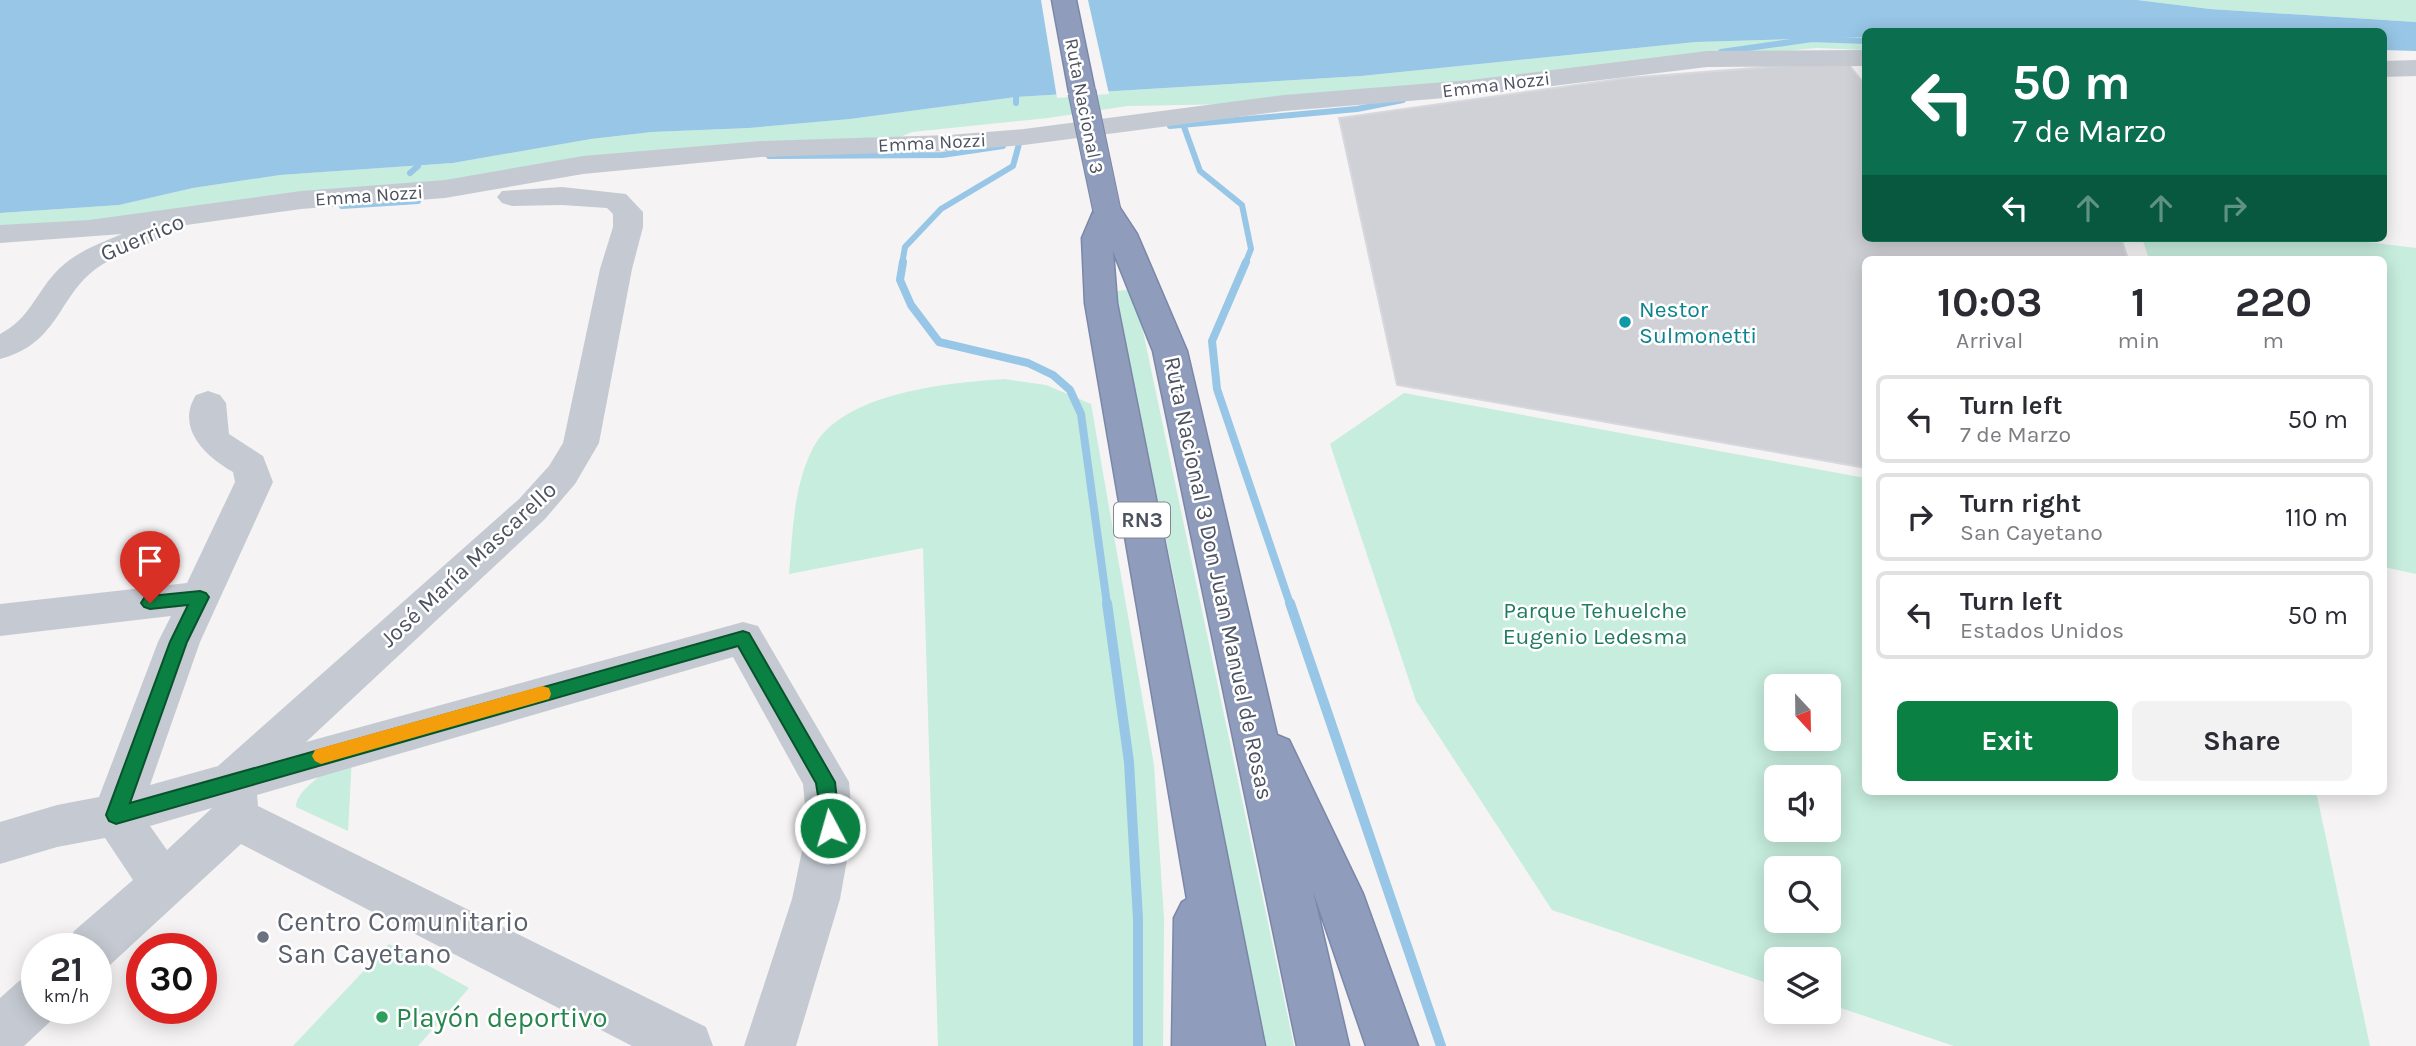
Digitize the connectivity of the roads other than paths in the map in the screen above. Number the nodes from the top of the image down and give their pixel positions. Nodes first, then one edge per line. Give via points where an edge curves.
1 (1064, 0) edge
2 (1862, 58) edge
3 (2416, 68) edge
4 (2387, 69) edge
5 (444, 189) junction
6 (1107, 211) junction
7 (196, 215) junction
8 (0, 234) edge
9 (0, 348) edge
10 (208, 403) dead end
11 (200, 597) junction
12 (0, 620) edge
13 (1242, 687) junction
14 (234, 799) junction
15 (116, 815) junction
16 (1200, 829) junction
17 (0, 843) edge
18 (163, 884) junction
19 (109, 933) edge
20 (21, 1014) edge
21 (0, 1033) edge
22 (687, 1046) edge
23 (770, 1046) edge
24 (1198, 1046) edge
25 (1239, 1046) edge
26 (1323, 1046) edge
27 (1392, 1046) edge

1 - 6 highway, Ruta Nacional 3 / RN3, bridge
2 - 5 street, Emma Nozzi via 1707,59 1470,89 1284,103 1024,137 761,149 583,165
3 - 4 street
5 - 7 street, Emma Nozzi
5 - 14 street, José María Mascarello via 467,198 616,200 628,212 581,443 562,475 531,509
6 - 13 highway, Ruta Nacional 3 Don Juan Manuel de Rosas / RN3 via 1122,234 1170,351
6 - 16 highway, RN3 via 1097,238 1101,303
7 - 8 street, Emma Nozzi via 89,229
7 - 9 street, Guerrico via 87,261 66,280 41,319
10 - 11 street via 206,423 211,439 250,465 254,482
11 - 12 street
11 - 15 street
13 - 26 highway, Ruta Nacional 3 Don Juan Manuel de Rosas / RN3
13 - 27 highway via 1339,894
14 - 15 street
14 - 18 street, José María Mascarello
14 - 22 street
14 - 23 street via 743,638 826,782 830,828 816,900
15 - 17 street
15 - 18 street
16 - 24 highway
16 - 25 highway, RN3
18 - 19 street, José María Mascarello
20 - 21 street

